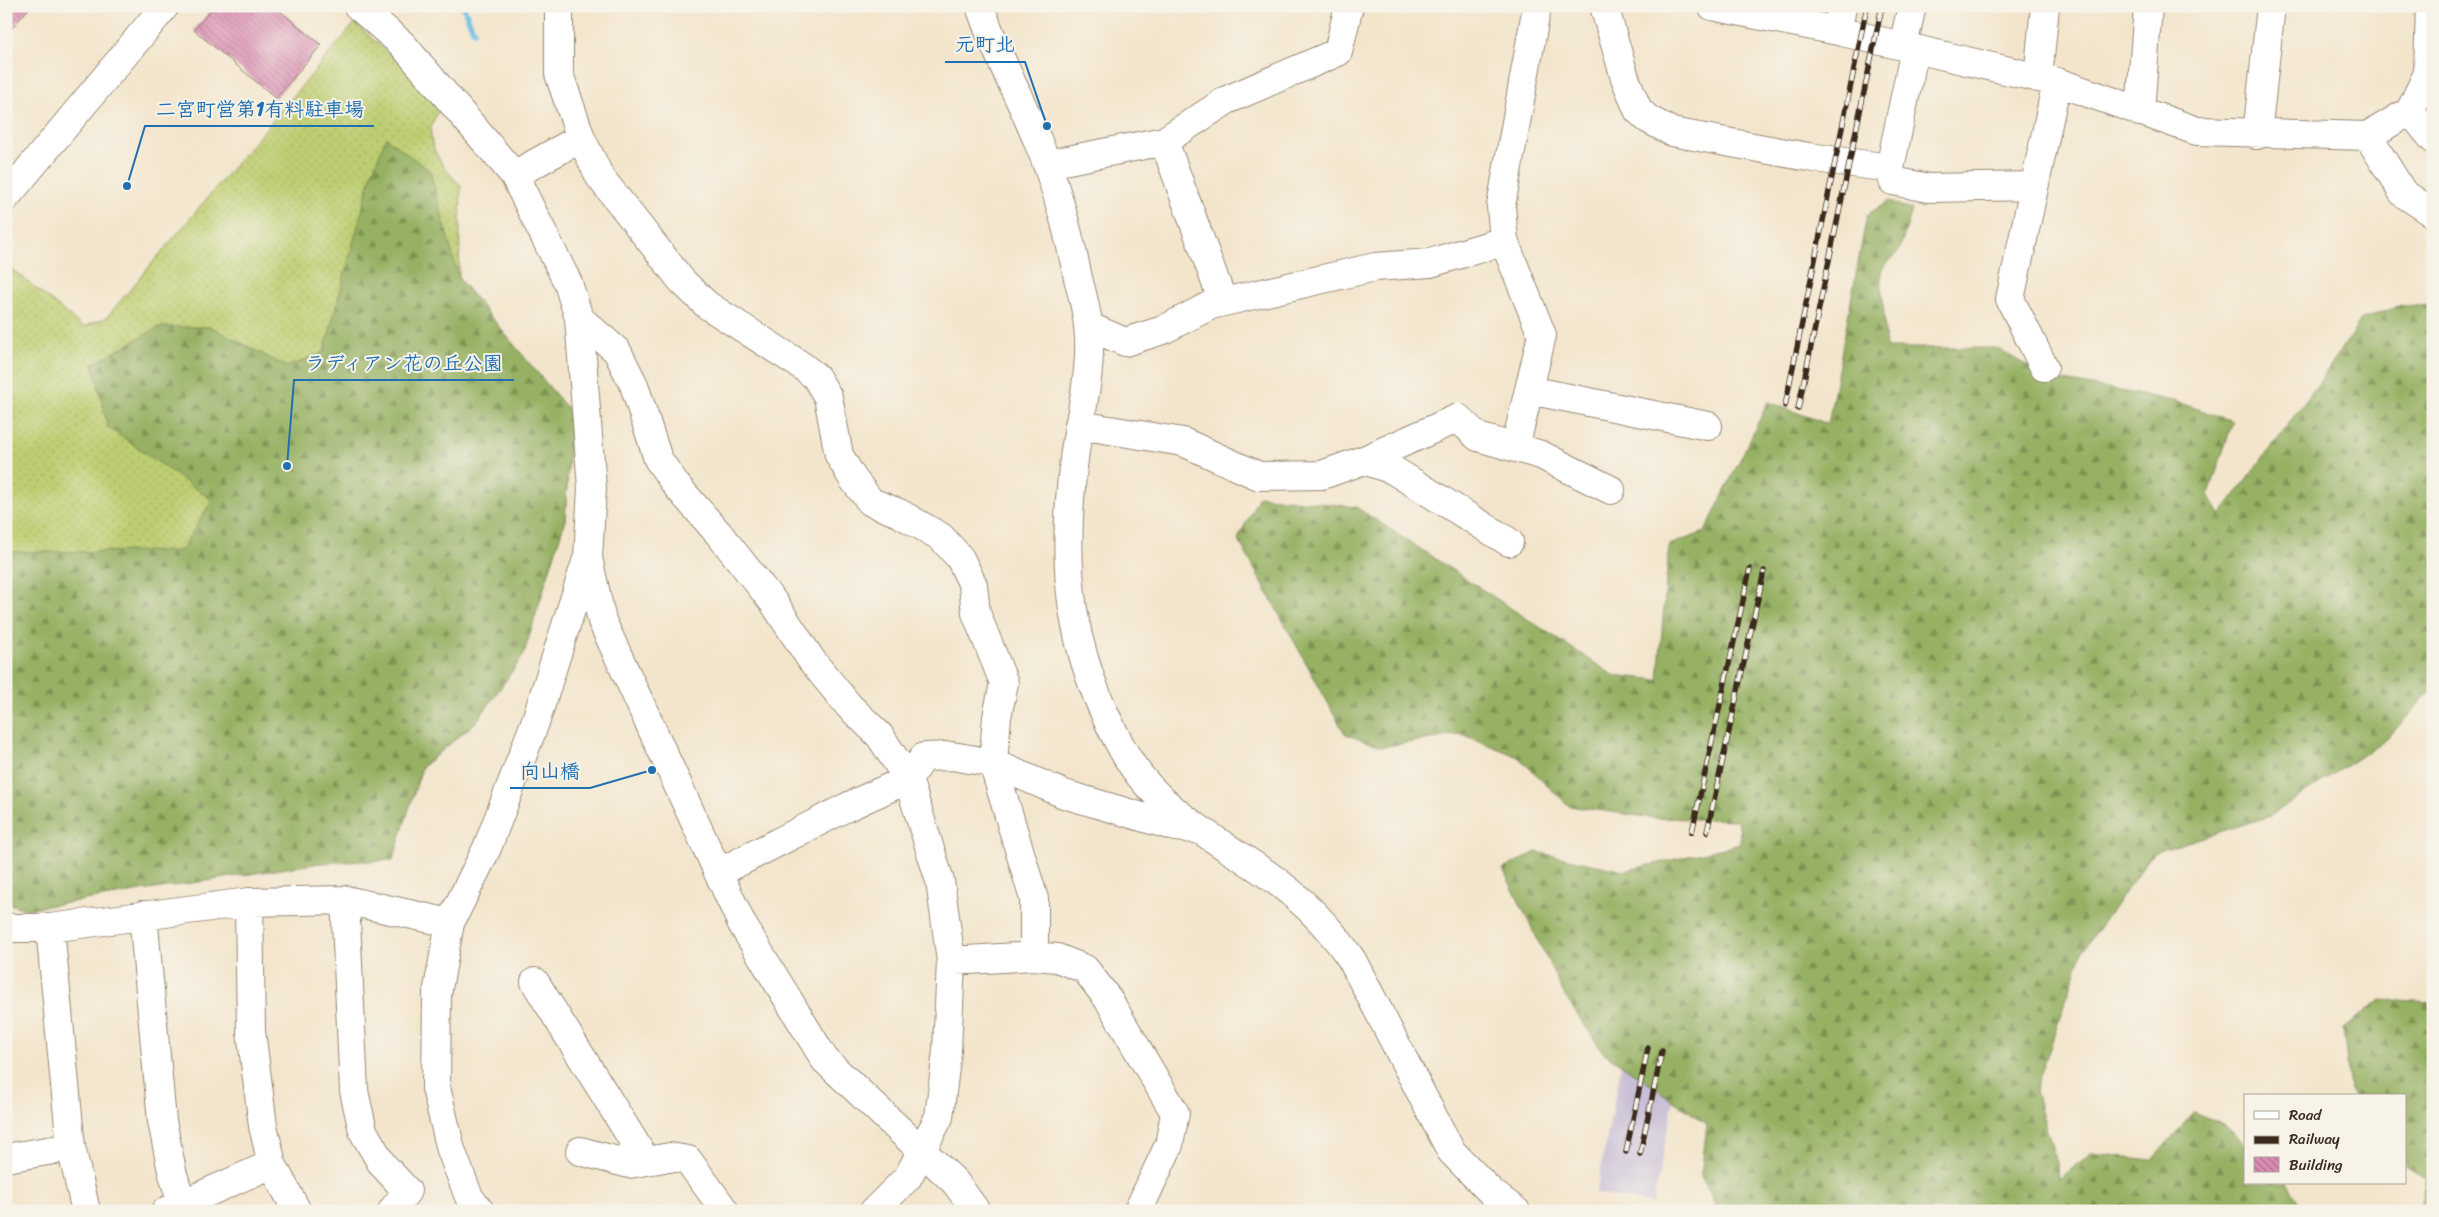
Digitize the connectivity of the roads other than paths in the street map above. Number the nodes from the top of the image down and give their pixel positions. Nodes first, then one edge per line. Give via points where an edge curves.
1 (165, 6) edge
2 (358, 6) edge
3 (559, 6) edge
4 (980, 6) edge
5 (1349, 6) edge
6 (1537, 6) edge
7 (1604, 6) edge
8 (1712, 6) edge
9 (1912, 6) edge
10 (2045, 6) edge
11 (2148, 6) edge
12 (2271, 6) edge
13 (2430, 6) edge
14 (1840, 19) edge
15 (1909, 48) junction
16 (2048, 80) junction
17 (2410, 111) junction
18 (2140, 112) junction
19 (2257, 135) junction
20 (2368, 136) junction
21 (581, 138) junction
22 (2433, 139) edge
23 (1164, 141) junction
24 (1048, 164) junction
25 (1890, 168) junction
26 (514, 175) junction
27 (2033, 186) junction
28 (6, 197) edge
29 (2433, 213) edge
30 (1504, 242) junction
31 (1223, 302) junction
32 (579, 318) junction
33 (1088, 326) junction
34 (2044, 367) dead end
35 (1529, 390) junction
36 (1079, 424) junction
37 (1708, 426) dead end
38 (1515, 448) junction
39 (1364, 460) junction
40 (1610, 490) dead end
41 (1510, 542) dead end
42 (588, 558) junction
43 (993, 763) junction
44 (908, 779) junction
45 (1198, 830) junction
46 (718, 873) junction
47 (345, 900) junction
48 (249, 902) junction
49 (143, 915) junction
50 (450, 923) junction
51 (6, 928) edge
52 (50, 928) junction
53 (1034, 956) junction
54 (951, 961) junction
55 (535, 982) dead end
56 (71, 1147) junction
57 (580, 1151) dead end
58 (921, 1151) junction
59 (6, 1158) edge
60 (646, 1162) junction
61 (272, 1164) junction
62 (177, 1209) edge
63 (86, 1211) edge
64 (297, 1211) edge
65 (392, 1211) edge
66 (480, 1211) edge
67 (725, 1211) edge
68 (874, 1211) edge
69 (976, 1211) edge
70 (1138, 1211) edge
71 (1516, 1211) edge

1 - 28 street
2 - 26 street via 402,44
3 - 21 street via 560,74
4 - 24 street via 998,56
5 - 23 street via 1338,52 1228,100
6 - 30 street via 1501,206
7 - 25 street via 1638,110 1656,124 1672,132 1808,157
8 - 14 street
9 - 15 street
10 - 16 street
11 - 18 street
12 - 19 street
13 - 17 street via 2428,73
14 - 15 street
15 - 16 street
15 - 25 street
16 - 18 street
16 - 27 street
17 - 20 street
17 - 22 street
18 - 19 street via 2197,132
19 - 20 street
20 - 29 street via 2403,193
21 - 26 street
21 - 43 street via 600,177 682,281 707,305 816,377 828,397 839,454 871,502 899,513 941,537 960,558 973,585 976,613 1004,682
23 - 24 street
23 - 31 street
24 - 33 street
25 - 27 street via 1893,181 1929,188
26 - 32 street via 568,283
27 - 34 street via 2010,299
30 - 31 street via 1430,263 1376,267
30 - 35 street via 1542,335
31 - 33 street via 1163,330 1125,342
32 - 42 street via 592,488
32 - 44 street via 617,350 634,385 658,459 676,485 774,603 812,661 849,706 880,736
33 - 36 street via 1088,359
35 - 37 street
35 - 38 street
36 - 39 street via 1182,442 1260,476 1322,475
36 - 45 street via 1069,501 1068,550 1075,624 1085,667 1125,756 1146,785
38 - 39 street via 1478,437 1458,418
38 - 40 street via 1541,455
39 - 41 street via 1393,470
42 - 46 street via 602,621
42 - 50 street via 536,720 487,848
43 - 44 street via 952,756 924,757
43 - 45 street via 1064,794 1176,827
43 - 53 street via 1034,899
44 - 46 street
44 - 54 street via 940,881
45 - 71 street via 1270,876 1319,917 1335,935 1352,960 1451,1151 1492,1193
46 - 58 street via 742,924 825,1060
47 - 48 street
47 - 50 street
47 - 65 street via 354,1091 363,1131 382,1164 407,1191
48 - 49 street
48 - 61 street via 251,1031 263,1126
49 - 52 street
49 - 62 street via 162,1121
50 - 66 street via 437,994 436,1088 451,1150 470,1197
51 - 52 street
52 - 56 street
53 - 54 street
53 - 70 street via 1058,958 1085,968 1108,999 1175,1113 1169,1145
54 - 58 street via 940,1117
55 - 60 street
56 - 59 street
56 - 63 street
57 - 60 street via 629,1164
58 - 68 street via 908,1177
58 - 69 street via 955,1182
60 - 67 street via 670,1157 688,1160
61 - 62 street
61 - 64 street

